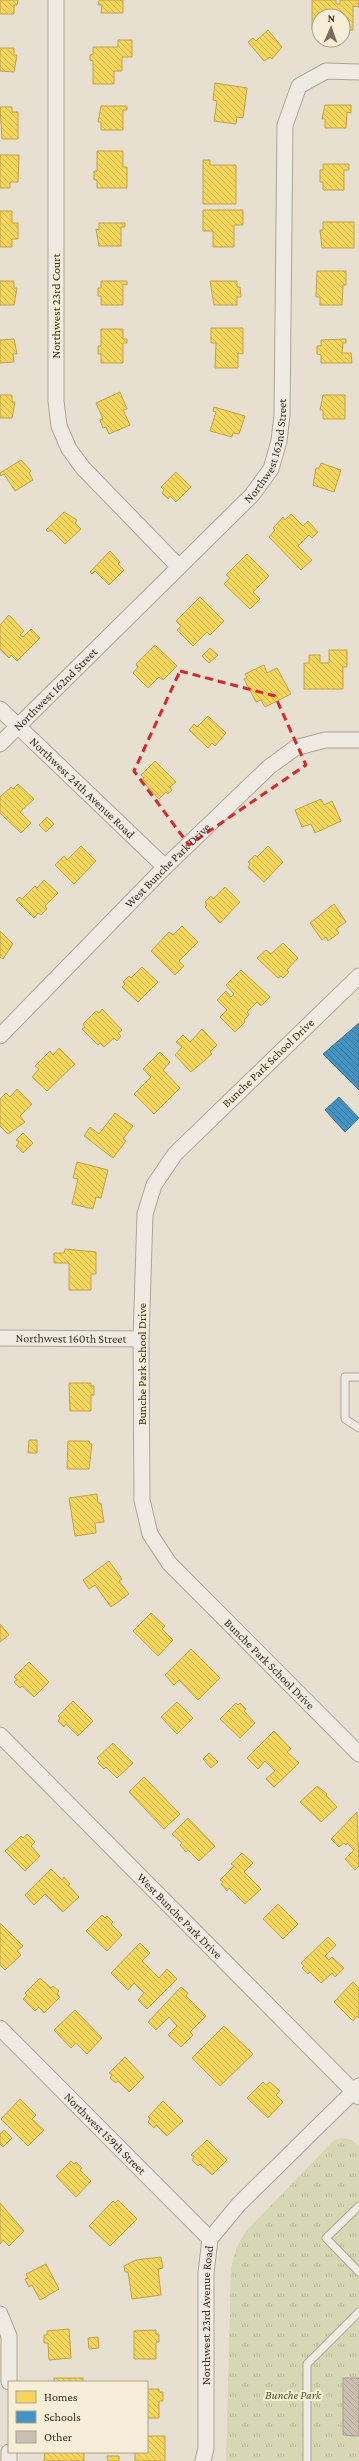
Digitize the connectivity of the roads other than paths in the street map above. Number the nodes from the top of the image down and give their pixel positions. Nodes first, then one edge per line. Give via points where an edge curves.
1 (56, 0) edge
2 (359, 72) edge
3 (178, 567) junction
4 (0, 709) edge
5 (18, 727) junction
6 (359, 740) edge
7 (0, 744) edge
8 (166, 867) junction
9 (359, 976) edge
10 (0, 1036) edge
11 (0, 1338) edge
12 (141, 1339) junction
13 (359, 1377) edge
14 (359, 1428) edge
15 (0, 1735) edge
16 (359, 1754) edge
17 (0, 2028) edge
18 (357, 2092) edge
19 (359, 2206) edge
20 (210, 2239) junction
21 (359, 2272) edge
22 (359, 2312) edge
23 (1, 2316) edge
24 (9, 2381) edge
25 (203, 2461) edge
26 (307, 2461) edge

1 - 3 street, Northwest 23rd Court via 56,401 59,426 69,449 83,468
2 - 3 street, Northwest 162nd Street via 326,71 299,86 285,125 282,415 279,441 271,469 252,495
3 - 5 street, Northwest 162nd Street
4 - 5 street, Northwest 24th Avenue Road
5 - 7 street, Northwest 162nd Street
5 - 8 street, Northwest 24th Avenue Road
6 - 8 street, West Bunche Park Drive via 325,740 294,748 269,767
8 - 10 street, West Bunche Park Drive
9 - 12 street, Bunche Park School Drive via 175,1154 154,1185 145,1214
11 - 12 street, Northwest 160th Street
12 - 16 street, Bunche Park School Drive via 142,1500 150,1534 169,1563
13 - 14 lane via 345,1377 345,1419
15 - 18 street, West Bunche Park Drive
17 - 20 street, Northwest 159th Street
18 - 20 street, Northwest 23rd Avenue Road via 239,2204
19 - 21 lane via 326,2238
20 - 25 street, Northwest 23rd Avenue Road via 206,2273 206,2448
22 - 26 lane via 307,2364
23 - 24 street via 9,2336

